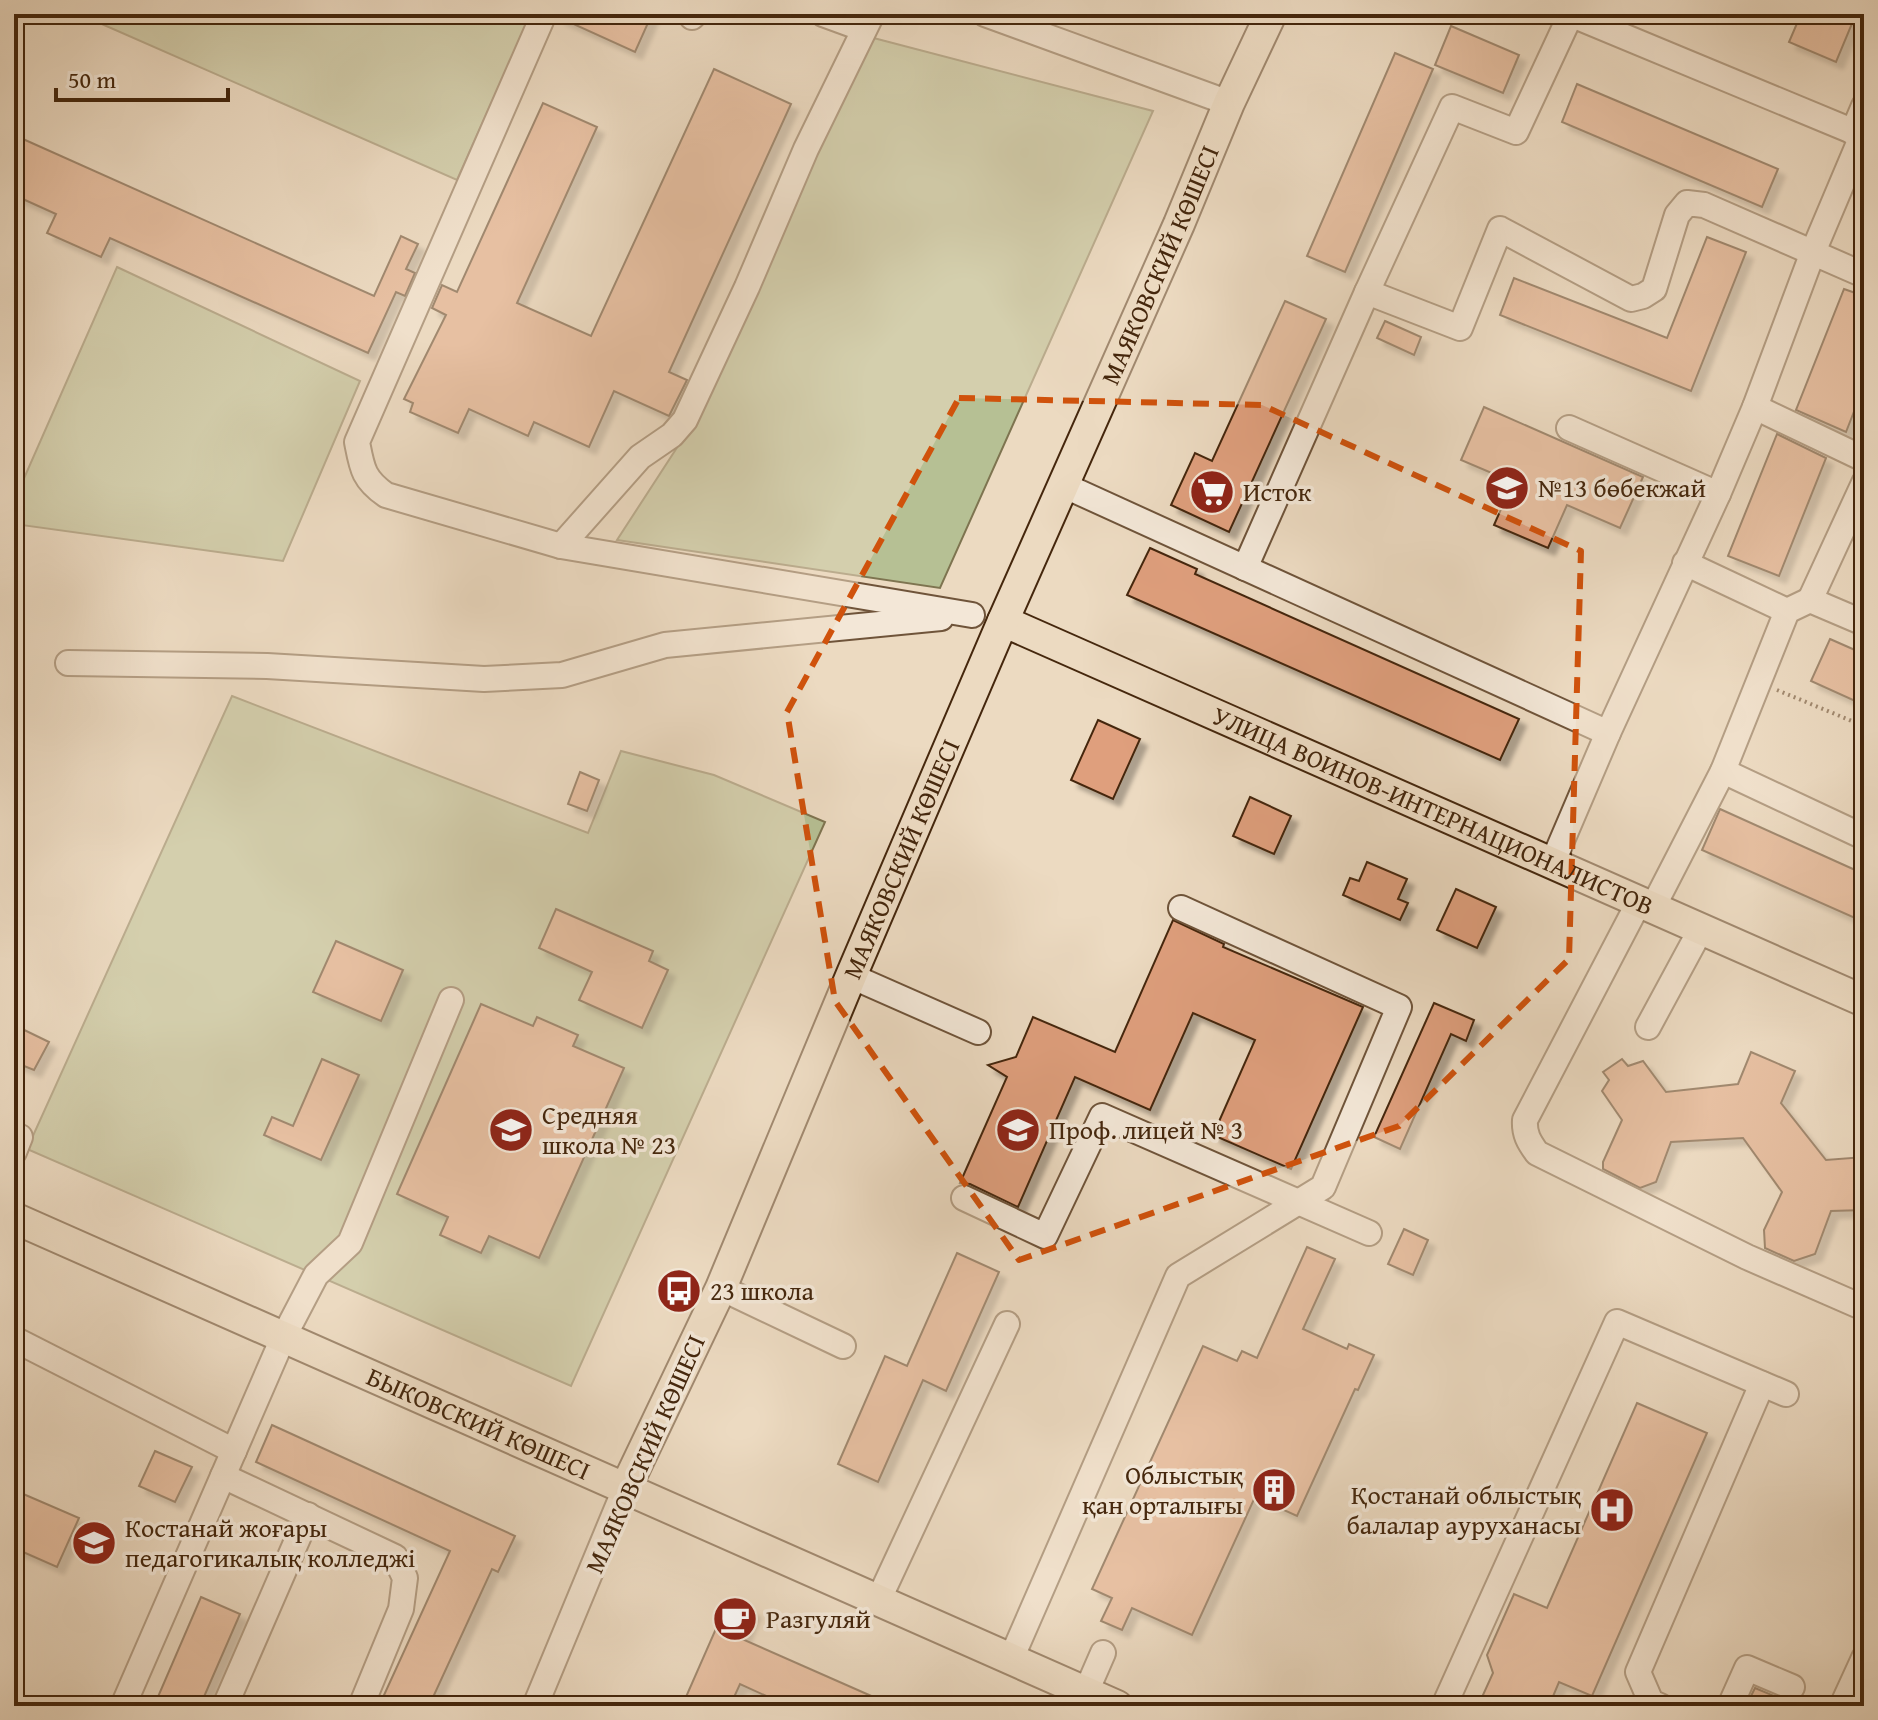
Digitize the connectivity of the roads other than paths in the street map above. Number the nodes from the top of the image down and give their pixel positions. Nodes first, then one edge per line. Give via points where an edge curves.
1 (544, 14) edge
2 (823, 14) edge
3 (985, 14) edge
4 (1271, 14) edge
5 (1570, 14) edge
6 (868, 22) edge
7 (1229, 103) junction
8 (1864, 106) edge
9 (1860, 135) edge
10 (1813, 252) junction
11 (1864, 275) edge
12 (1367, 292) junction
13 (1755, 407) junction
14 (1569, 428) dead end
15 (1864, 459) edge
16 (1864, 483) edge
17 (1063, 485) junction
18 (1718, 494) junction
19 (561, 546) junction
20 (1685, 563) junction
21 (1245, 568) junction
22 (1810, 600) junction
23 (1787, 611) junction
24 (972, 615) junction
25 (1003, 621) junction
26 (1864, 623) edge
27 (68, 663) dead end
28 (1608, 733) junction
29 (1723, 771) junction
30 (1864, 837) edge
31 (1552, 864) junction
32 (1646, 904) junction
33 (1181, 908) dead end
34 (1701, 929) junction
35 (851, 976) junction
36 (451, 1000) dead end
37 (1864, 1001) edge
38 (1648, 1027) dead end
39 (978, 1032) dead end
40 (14, 1135) edge
41 (14, 1152) edge
42 (964, 1198) dead end
43 (1299, 1202) junction
44 (14, 1218) edge
45 (1369, 1233) dead end
46 (721, 1288) junction
47 (1864, 1308) edge
48 (1007, 1324) dead end
49 (283, 1338) junction
50 (14, 1339) edge
51 (843, 1346) dead end
52 (1762, 1384) junction
53 (1786, 1394) dead end
54 (234, 1451) junction
55 (223, 1476) junction
56 (625, 1489) junction
57 (308, 1515) junction
58 (878, 1601) junction
59 (1103, 1653) dead end
60 (1864, 1658) edge
61 (1011, 1659) junction
62 (1792, 1687) dead end
63 (1086, 1692) junction
64 (123, 1706) edge
65 (225, 1706) edge
66 (361, 1706) edge
67 (535, 1706) edge
68 (1117, 1706) edge
69 (1444, 1706) edge
70 (1660, 1706) edge
71 (1730, 1706) edge
72 (1842, 1706) edge

1 - 19 street via 357,442 362,470 386,495
2 - 6 street
3 - 7 street
4 - 7 main road, МАЯКОВСКИЙ КӨШЕСІ
5 - 9 street
5 - 12 street via 1516,132 1452,107
6 - 19 street via 685,420 640,457
7 - 17 main road, МАЯКОВСКИЙ КӨШЕСІ
8 - 9 street
9 - 10 street
10 - 11 street
10 - 12 street via 1704,205 1687,203 1677,215 1654,289 1643,296 1631,299 1500,229 1460,328
10 - 13 street
12 - 21 street
13 - 15 street
13 - 18 street
14 - 18 street
16 - 22 street
17 - 21 street
17 - 25 main road, МАЯКОВСКИЙ КӨШЕСІ
18 - 20 street
19 - 24 street
20 - 23 street
20 - 28 street
21 - 28 street
22 - 23 street
22 - 26 street
23 - 29 street
24 - 25 street
24 - 27 street via 665,645 562,675 531,677
25 - 31 main road, УЛИЦА ВОИНОВ-ИНТЕРНАЦИОНАЛИСТОВ
25 - 35 main road, МАЯКОВСКИЙ КӨШЕСІ
28 - 31 street
29 - 30 street
29 - 32 street
31 - 32 main road, УЛИЦА ВОИНОВ-ИНТЕРНАЦИОНАЛИСТОВ
32 - 34 main road, УЛИЦА ВОИНОВ-ИНТЕРНАЦИОНАЛИСТОВ
32 - 47 street via 1525,1120 1529,1143 1537,1153 1733,1250
33 - 43 street via 1399,1007 1323,1187
34 - 37 main road, УЛИЦА ВОИНОВ-ИНТЕРНАЦИОНАЛИСТОВ
34 - 38 street
35 - 39 street
35 - 46 main road, МАЯКОВСКИЙ КӨШЕСІ
36 - 49 street via 350,1243 316,1275
40 - 41 street via 20,1137
42 - 43 street via 1045,1236 1102,1116
43 - 45 street
43 - 61 street via 1178,1276
44 - 49 main road, БЫКОВСКИЙ КӨШЕСІ
46 - 51 street
46 - 56 main road, МАЯКОВСКИЙ КӨШЕСІ
48 - 58 street
49 - 54 street
49 - 56 main road, БЫКОВСКИЙ КӨШЕСІ
50 - 54 street
52 - 53 street
52 - 69 street via 1617,1322
52 - 70 street via 1638,1672 1651,1702
54 - 55 street
55 - 57 street
55 - 64 street
56 - 58 main road, БЫКОВСКИЙ КӨШЕСІ
56 - 67 street, МАЯКОВСКИЙ КӨШЕСІ
57 - 65 street
57 - 66 street via 395,1557 405,1578 401,1609
58 - 61 main road, БЫКОВСКИЙ КӨШЕСІ
59 - 63 street
60 - 72 street
61 - 63 main road, БЫКОВСКИЙ КӨШЕСІ
62 - 71 street via 1747,1668
63 - 68 main road, БЫКОВСКИЙ КӨШЕСІ

